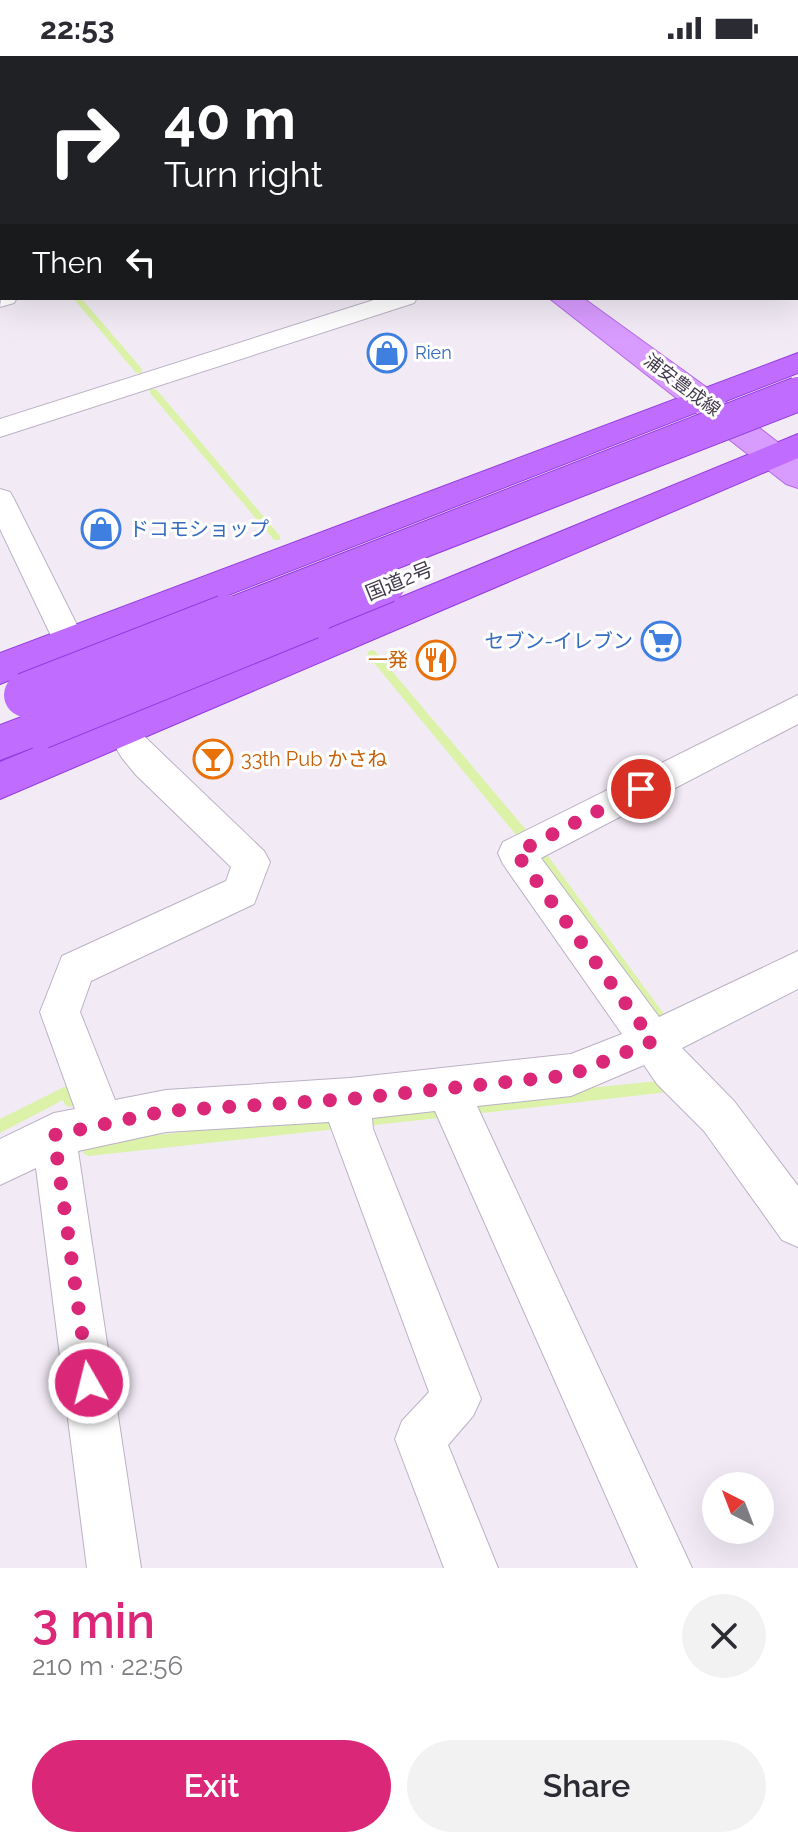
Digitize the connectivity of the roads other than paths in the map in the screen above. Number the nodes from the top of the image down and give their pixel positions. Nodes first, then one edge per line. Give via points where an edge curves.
1 (399, 300) edge
2 (567, 300) edge
3 (798, 362) edge
4 (798, 394) edge
5 (702, 399) junction
6 (798, 418) edge
7 (0, 428) edge
8 (790, 459) edge
9 (0, 499) edge
10 (70, 642) junction
11 (16, 699) edge
12 (798, 708) edge
13 (123, 728) junction
14 (0, 743) edge
15 (0, 781) edge
16 (798, 969) edge
17 (671, 1052) junction
18 (454, 1103) junction
19 (350, 1114) junction
20 (103, 1125) junction
21 (54, 1135) junction
22 (0, 1163) edge
23 (798, 1224) edge
24 (114, 1568) edge
25 (471, 1568) edge
26 (665, 1568) edge

1 - 7 street
2 - 5 main road, 浦安豊成線
3 - 5 highway
4 - 11 highway, 国道2号, bridge
5 - 8 main road, 浦安豊成線
5 - 10 highway
6 - 11 highway, 国道2号, bridge
8 - 13 highway
9 - 10 street
10 - 11 highway
10 - 13 street
11 - 14 highway, 国道2号
12 - 17 street via 516,853
13 - 15 highway
13 - 20 street via 148,765 251,862 241,892 76,969 60,1012
16 - 17 street
17 - 18 street
17 - 23 street
18 - 19 street
18 - 26 street
19 - 20 street via 166,1111
19 - 25 street via 456,1399 420,1439
20 - 21 street
21 - 22 street
21 - 24 street

